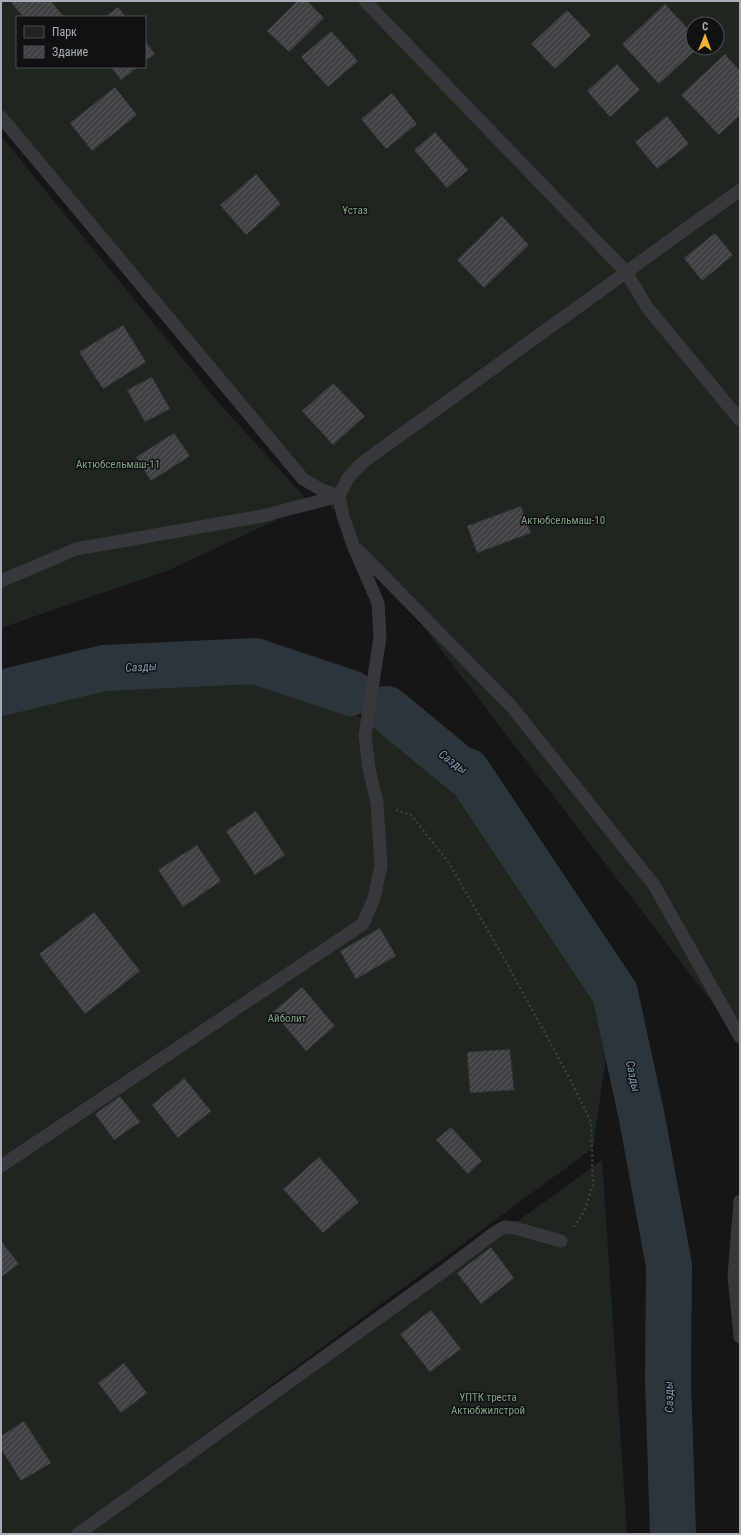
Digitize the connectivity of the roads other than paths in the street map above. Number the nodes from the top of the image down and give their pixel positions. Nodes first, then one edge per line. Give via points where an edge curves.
1 (365, 1) edge
2 (1, 117) edge
3 (740, 190) edge
4 (626, 272) junction
5 (740, 420) edge
6 (339, 496) junction
7 (353, 545) junction
8 (1, 581) edge
9 (740, 1037) edge
10 (1, 1166) edge
11 (740, 1201) edge
12 (561, 1242) road end
13 (740, 1337) edge
14 (78, 1534) edge

1 - 4 lane
2 - 6 lane via 303,479
3 - 4 lane
4 - 5 lane via 647,307
4 - 6 lane via 362,463 348,478
6 - 7 lane
6 - 8 lane via 262,516 76,549
7 - 9 lane via 512,707 654,885
7 - 10 lane via 378,603 380,637 365,735 377,803 381,866 374,898 363,924
11 - 13 lane via 734,1276
12 - 14 lane via 515,1228 505,1227 497,1231

